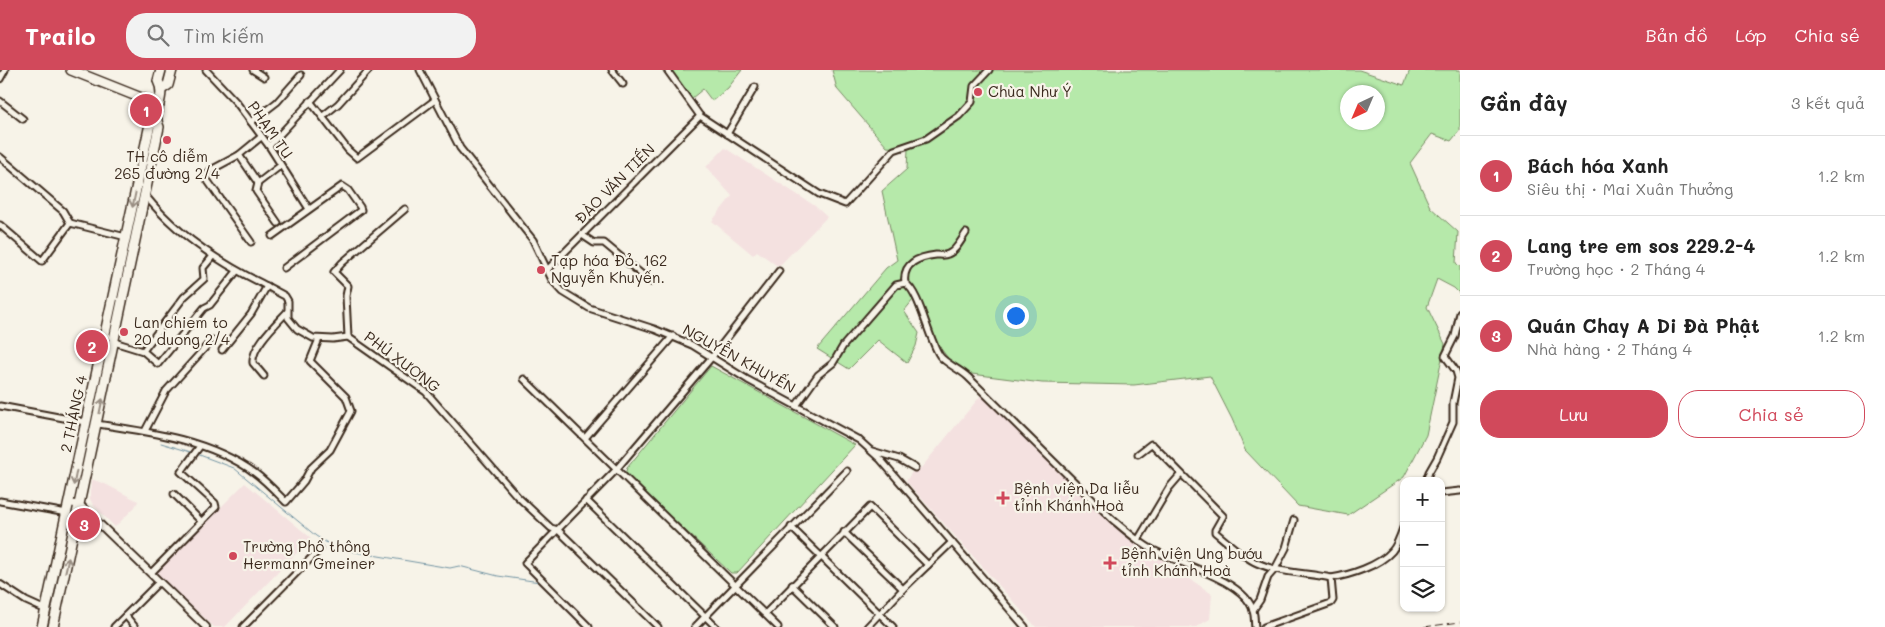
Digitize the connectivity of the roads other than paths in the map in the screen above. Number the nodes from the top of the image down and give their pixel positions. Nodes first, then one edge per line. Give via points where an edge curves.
1 (5, 70) edge
2 (71, 70) edge
3 (161, 70) edge
4 (172, 70) edge
5 (253, 70) edge
6 (340, 70) edge
7 (368, 70) edge
8 (420, 70) edge
9 (612, 70) edge
10 (666, 70) edge
11 (989, 70) edge
12 (209, 71) edge
13 (301, 75) dead end
14 (264, 77) dead end
15 (0, 79) edge
16 (623, 84) dead end
17 (755, 87) dead end
18 (162, 89) junction
19 (435, 100) junction
20 (310, 101) junction
21 (1, 104) edge
22 (159, 105) junction
23 (323, 116) junction
24 (700, 116) junction
25 (23, 119) dead end
26 (156, 121) junction
27 (251, 122) junction
28 (727, 134) junction
29 (261, 137) junction
30 (268, 146) junction
31 (239, 154) junction
32 (0, 157) edge
33 (280, 166) junction
34 (258, 183) junction
35 (145, 195) junction
36 (308, 209) junction
37 (406, 210) dead end
38 (70, 223) junction
39 (278, 223) dead end
40 (0, 226) edge
41 (966, 233) dead end
42 (582, 235) junction
43 (272, 236) dead end
44 (126, 237) junction
45 (251, 242) dead end
46 (213, 256) junction
47 (284, 268) dead end
48 (547, 270) junction
49 (237, 271) junction
50 (779, 271) dead end
51 (651, 282) dead end
52 (905, 283) junction
53 (266, 286) junction
54 (287, 312) junction
55 (1460, 313) edge
56 (673, 336) junction
57 (348, 337) junction
58 (319, 339) junction
59 (212, 340) dead end
60 (114, 342) junction
61 (222, 350) dead end
62 (144, 351) junction
63 (712, 357) junction
64 (264, 376) dead end
65 (524, 379) dead end
66 (0, 406) edge
67 (796, 406) junction
68 (85, 422) junction
69 (97, 424) junction
70 (145, 431) junction
71 (585, 438) junction
72 (200, 446) junction
73 (872, 451) junction
74 (1138, 454) dead end
75 (915, 468) dead end
76 (616, 469) junction
77 (847, 471) dead end
78 (1181, 474) junction
79 (1427, 477) edge
80 (1460, 491) edge
81 (1445, 493) edge
82 (174, 494) dead end
83 (586, 500) junction
84 (0, 501) edge
85 (70, 503) junction
86 (80, 505) junction
87 (68, 513) junction
88 (1294, 520) dead end
89 (202, 522) junction
90 (791, 527) junction
91 (558, 530) junction
92 (844, 532) junction
93 (1400, 534) edge
94 (1138, 540) junction
95 (952, 542) junction
96 (320, 549) dead end
97 (821, 555) junction
98 (928, 565) junction
99 (1274, 569) junction
100 (150, 573) junction
101 (1331, 578) junction
102 (159, 582) junction
103 (0, 584) edge
104 (735, 585) junction
105 (792, 585) junction
106 (903, 589) junction
107 (46, 610) junction
108 (1253, 610) junction
109 (764, 614) junction
110 (880, 614) junction
111 (126, 616) junction
112 (705, 616) junction
113 (42, 627) edge
114 (53, 627) edge
115 (114, 627) edge
116 (135, 627) edge
117 (206, 627) edge
118 (243, 627) edge
119 (589, 627) edge
120 (658, 627) edge
121 (695, 627) edge
122 (716, 627) edge
123 (778, 627) edge
124 (835, 627) edge
125 (867, 627) edge
126 (893, 627) edge
127 (1025, 627) edge
128 (1255, 627) edge
129 (1264, 627) edge

1 - 15 street
2 - 22 main road
3 - 18 main road, 2 THÁNG 4 via 158,82
4 - 18 main road, 2 THÁNG 4 via 168,84
5 - 14 street
6 - 20 street
7 - 23 street
8 - 19 street, NGUYỄN KHUYẾN
9 - 16 street
10 - 24 street
11 - 28 street via 974,86 972,102 959,116 926,138 894,150 845,204 820,194
12 - 27 street, PHẠM TU
13 - 27 street via 277,102
17 - 28 street
18 - 22 main road, 2 THÁNG 4
19 - 23 street via 357,158
19 - 48 street, NGUYỄN KHUYẾN via 460,148 533,240
20 - 23 street
20 - 30 street
21 - 25 street
22 - 26 main road, 2 THÁNG 4
24 - 28 street
24 - 42 street, ĐÀO VĂN TIẾN
26 - 35 main road, 2 THÁNG 4 via 159,128
26 -> 44 main road, 2 THÁNG 4 via 150,124
27 - 29 street, PHẠM TU
29 - 30 street, PHẠM TU
29 - 31 street
30 - 33 street, PHẠM TU
31 - 34 street
31 - 45 street via 211,170 205,179
32 - 38 street via 63,211
33 - 34 street
33 - 36 street, PHẠM TU
34 - 39 street via 256,191
35 - 46 street, PHÚ XƯƠNG via 170,222
35 - 60 main road, 2 THÁNG 4
36 - 43 street
36 - 47 street via 342,186 361,210
37 - 57 street via 334,272 348,286
38 - 40 street via 42,262
38 - 44 street
41 - 52 street via 948,254 913,261 906,271
42 - 48 street, ĐÀO VĂN TIẾN
42 - 51 street via 594,243 604,243
44 - 68 main road, 2 THÁNG 4
46 - 49 street, PHÚ XƯƠNG
46 - 62 street via 204,268 204,278 184,297
48 - 56 street, NGUYỄN KHUYẾN via 557,286 578,303
49 - 53 street, PHÚ XƯƠNG
49 - 62 street via 158,364
50 - 63 street
52 - 67 street via 899,283 892,290 843,346 836,359 818,374
52 - 94 street via 915,293 943,360 968,377 1112,519
53 - 54 street, PHÚ XƯƠNG via 288,298
53 - 61 street via 251,314
54 - 58 street, PHÚ XƯƠNG via 297,329 306,336
54 - 64 street via 254,353 253,363
55 - 79 street via 1455,336 1445,356 1458,378 1452,403 1453,422
56 - 63 street, NGUYỄN KHUYẾN
56 - 71 street
57 - 58 street, PHÚ XƯƠNG
57 - 91 street, PHÚ XƯƠNG via 426,392 517,496 551,528
58 - 72 street via 310,361 346,397 351,411 328,454 312,468 286,502 243,465
59 - 70 street via 166,391
60 - 62 street
69 -> 60 main road, 2 THÁNG 4
63 - 67 street, NGUYỄN KHUYẾN
63 - 76 street
65 - 71 street
66 - 68 street
67 - 73 street, NGUYỄN KHUYẾN via 859,440
68 -> 85 main road, 2 THÁNG 4
69 - 70 street
69 - 86 main road, 2 THÁNG 4
70 - 72 street
71 - 76 street
72 - 89 street via 182,472 216,505
73 - 75 street
73 - 95 street, NGUYỄN KHUYẾN
74 - 78 street via 1152,444
76 - 83 street
76 - 104 street
77 - 90 street
78 - 94 street
78 - 99 street via 1224,516 1215,532 1251,560
80 - 81 street
82 - 89 street
83 - 91 street
83 - 112 street
84 - 87 street
85 - 86 street
85 - 87 main road, 2 THÁNG 4
86 - 100 street
114 -> 86 main road, 2 THÁNG 4
87 - 107 main road, 2 THÁNG 4
88 - 99 street via 1286,548
89 - 100 street
90 - 97 street
90 - 104 street
91 - 119 street via 525,563
91 - 120 street, PHÚ XƯƠNG
92 - 97 street
92 - 98 street via 870,507
92 - 106 street
93 - 101 street via 1392,551 1379,561
94 - 108 street via 1169,558 1222,580 1245,597
95 - 98 street
95 - 127 street, NGUYỄN KHUYẾN
96 - 118 street
97 - 105 street
97 - 110 street
98 - 106 street
99 - 101 street
99 - 108 street
100 - 102 street
101 - 129 street via 1331,603
102 - 111 street
102 - 117 street
103 - 107 street
104 - 109 street
104 - 112 street
105 - 109 street
105 - 124 street
106 - 110 street
107 - 113 main road, 2 THÁNG 4
108 - 128 street
109 - 123 street
110 - 125 street
110 - 126 street
111 - 115 street
111 - 116 street
112 - 121 street
112 - 122 street

